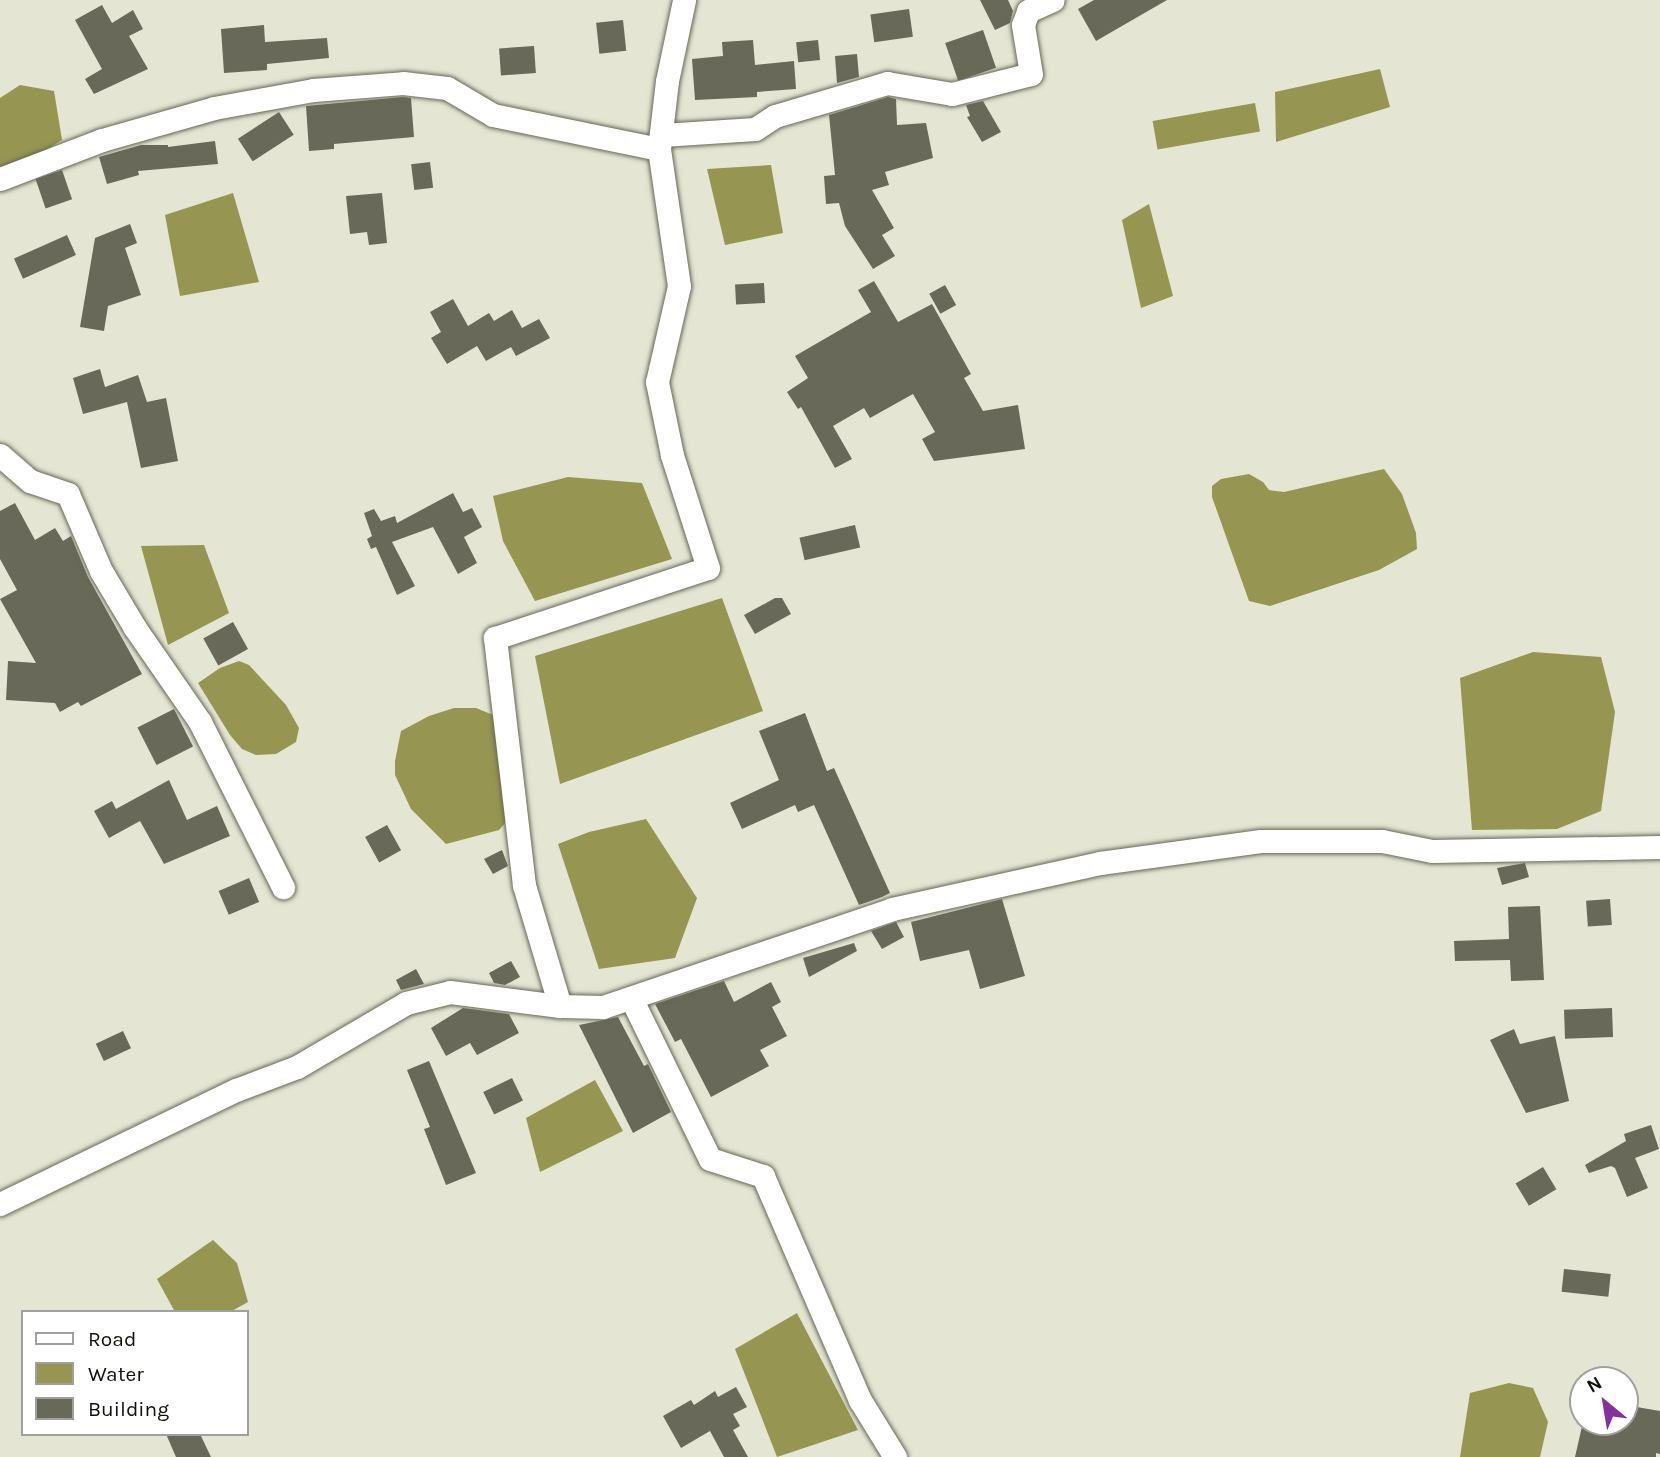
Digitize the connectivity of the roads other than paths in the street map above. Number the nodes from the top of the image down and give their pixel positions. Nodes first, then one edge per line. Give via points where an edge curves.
1 (684, 0) edge
2 (1053, 0) edge
3 (661, 142) junction
4 (0, 179) edge
5 (0, 455) edge
6 (1660, 847) edge
7 (283, 887) dead end
8 (631, 998) junction
9 (560, 1006) junction
10 (0, 1204) edge
11 (895, 1457) edge

1 - 3 street via 667,81
2 - 3 street via 1028,11 1023,25 1031,74 952,94 887,83 775,116 755,129
3 - 4 street via 493,115 447,88 404,83 313,90 214,108 103,141
3 - 9 street via 679,286 657,382 672,455 708,568 495,638 524,885
5 - 7 street via 30,481 68,494 101,572 200,722
6 - 8 street via 1432,851 1382,841 1261,841 1100,863 892,909
8 - 9 street via 603,1007
8 - 11 street via 710,1158 763,1176 860,1400
9 - 10 street via 450,992 406,1003 297,1067 236,1090

